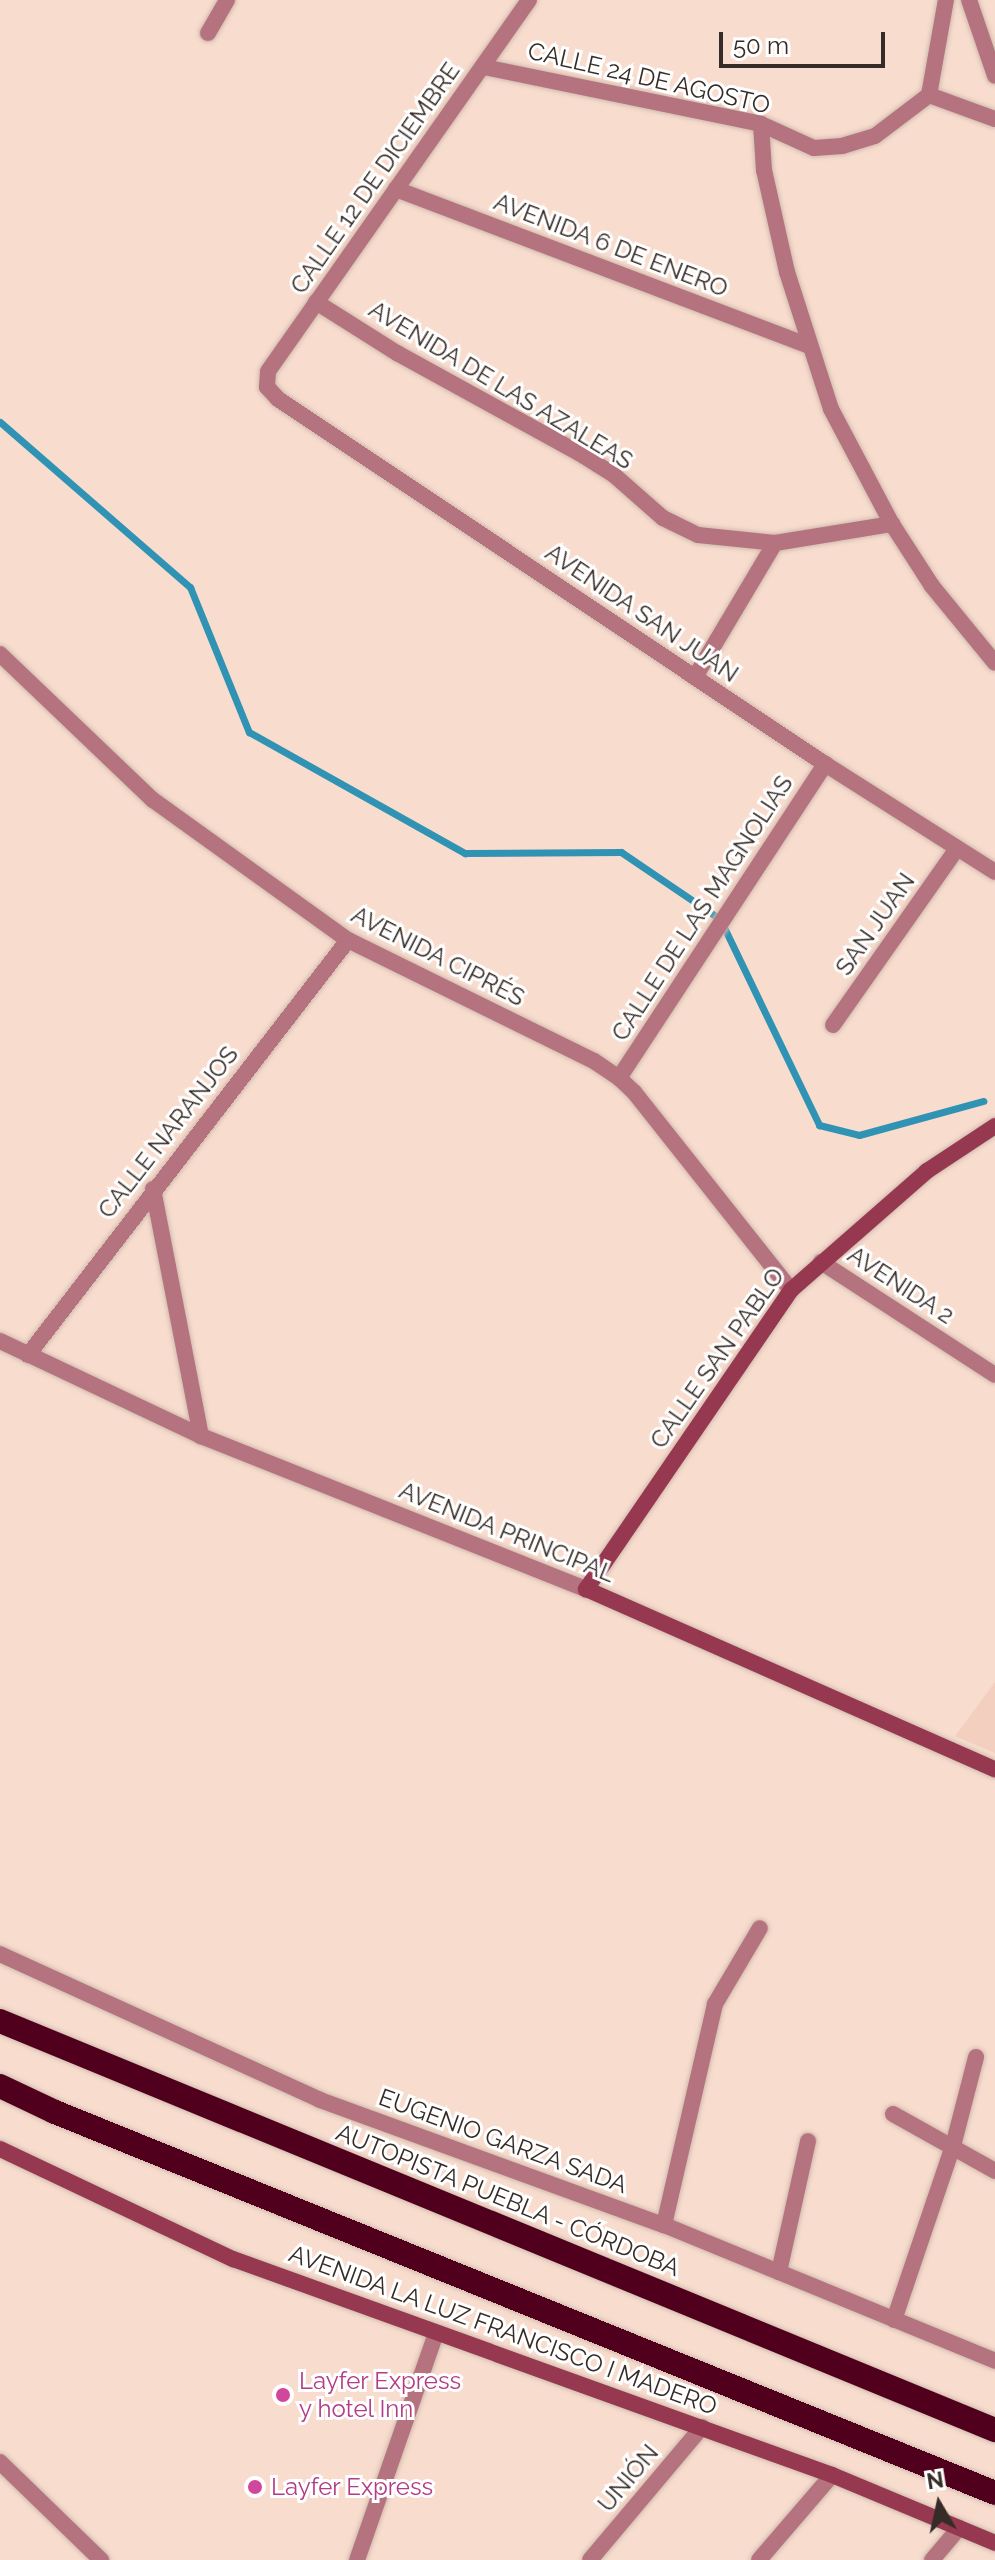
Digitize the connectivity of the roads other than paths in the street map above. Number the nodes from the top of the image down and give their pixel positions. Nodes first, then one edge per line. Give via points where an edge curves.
1 (227, 0) edge
2 (529, 0) edge
3 (946, 0) edge
4 (969, 0) edge
5 (208, 33) dead end
6 (484, 67) junction
7 (995, 76) edge
8 (929, 95) junction
9 (995, 119) edge
10 (761, 124) junction
11 (396, 189) junction
12 (316, 302) junction
13 (809, 346) junction
14 (267, 387) joint
15 (892, 524) junction
16 (775, 543) junction
17 (0, 654) edge
18 (995, 663) edge
19 (695, 677) junction
20 (825, 764) junction
21 (956, 850) junction
22 (995, 872) edge
23 (348, 940) junction
24 (833, 1025) dead end
25 (619, 1078) junction
26 (995, 1126) edge
27 (153, 1189) junction
28 (821, 1262) junction
29 (791, 1290) junction
30 (0, 1341) edge
31 (28, 1355) junction
32 (995, 1375) edge
33 (201, 1436) junction
34 (586, 1589) junction
35 (995, 1769) edge
36 (760, 1928) dead end
37 (0, 1954) edge
38 (0, 2021) edge
39 (976, 2057) dead end
40 (0, 2086) edge
41 (893, 2114) dead end
42 (808, 2141) dead end
43 (953, 2146) junction
44 (0, 2149) edge
45 (995, 2171) edge
46 (664, 2225) junction
47 (779, 2272) junction
48 (894, 2320) junction
49 (436, 2333) junction
50 (995, 2361) edge
51 (702, 2427) junction
52 (995, 2430) edge
53 (0, 2462) edge
54 (832, 2475) junction
55 (995, 2493) edge
56 (959, 2528) junction
57 (995, 2543) edge
58 (101, 2560) edge
59 (357, 2560) edge
60 (590, 2560) edge
61 (759, 2560) edge
62 (932, 2560) edge

1 - 5 street
2 - 6 street, CALLE 12 DE DICIEMBRE
3 - 8 street
4 - 7 street
6 - 10 street, CALLE 24 DE AGOSTO
6 - 11 street, CALLE 12 DE DICIEMBRE
8 - 9 street
8 - 10 street, CALLE 24 DE AGOSTO via 875,136 842,146 814,148
10 - 13 street via 775,224
11 - 12 street, CALLE 12 DE DICIEMBRE
11 - 13 street, AVENIDA 6 DE ENERO
12 - 14 street, CALLE 12 DE DICIEMBRE via 268,372
12 - 16 street, AVENIDA DE LAS AZALEAS via 614,475 663,518 698,535
13 - 15 street via 831,409
14 - 19 street, AVENIDA SAN JUAN
15 - 16 street, AVENIDA DE LAS AZALEAS
15 - 18 street via 932,586
16 - 19 street
17 - 23 street, AVENIDA CIPRÉS via 153,800
19 - 20 street, AVENIDA SAN JUAN
20 - 21 street, AVENIDA SAN JUAN
20 - 25 street, CALLE DE LAS MAGNOLIAS
21 - 22 street, AVENIDA SAN JUAN
21 - 24 street, SAN JUAN
23 - 25 street, AVENIDA CIPRÉS
23 - 27 street, CALLE NARANJOS
25 - 29 street, AVENIDA CIPRÉS
26 - 28 street, CALLE SAN PABLO via 927,1171
27 - 31 street, CALLE NARANJOS
27 - 33 street
28 - 29 street, CALLE SAN PABLO
28 - 32 street, AVENIDA 2
29 - 34 street, CALLE SAN PABLO
30 - 31 street, AVENIDA PRINCIPAL
31 - 33 street, AVENIDA PRINCIPAL
33 - 34 street, AVENIDA PRINCIPAL
34 - 35 street, AVENIDA PRINCIPAL
36 - 46 street via 715,2004
37 - 46 street, EUGENIO GARZA SADA via 320,2100
38 - 52 highway, AUTOPISTA PUEBLA - CÓRDOBA
39 - 43 street
40 - 55 highway
41 - 43 street
42 - 47 street
43 - 45 street
43 - 48 street
44 - 49 street, AVENIDA LA LUZ FRANCISCO I MADERO via 218,2253
46 - 47 street, EUGENIO GARZA SADA
47 - 48 street, EUGENIO GARZA SADA
48 - 50 street, EUGENIO GARZA SADA
49 - 51 street, AVENIDA LA LUZ FRANCISCO I MADERO
49 - 59 street
51 - 54 street, AVENIDA LA LUZ FRANCISCO I MADERO
51 - 60 street, UNIÓN
53 - 58 street
54 - 56 street, AVENIDA LA LUZ FRANCISCO I MADERO
54 - 61 street
56 - 57 street, AVENIDA LA LUZ FRANCISCO I MADERO
56 - 62 street

